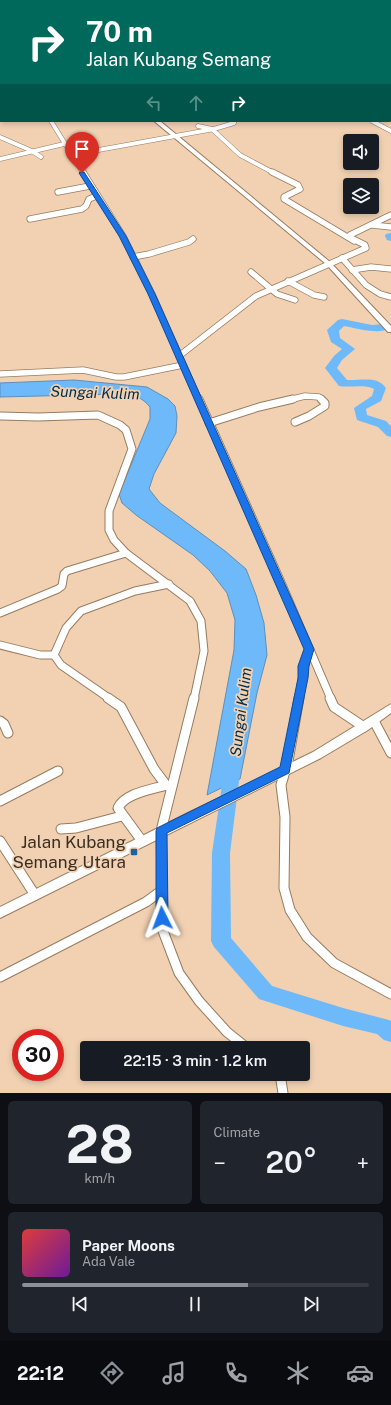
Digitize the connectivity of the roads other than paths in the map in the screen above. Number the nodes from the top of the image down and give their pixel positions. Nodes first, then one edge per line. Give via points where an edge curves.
1 (0, 3) edge
2 (0, 8) edge
3 (52, 122) edge
4 (158, 122) edge
5 (234, 122) edge
6 (374, 122) edge
7 (198, 126) dead end
8 (212, 129) junction
9 (391, 131) edge
10 (174, 135) junction
11 (0, 137) edge
12 (64, 144) junction
13 (32, 151) junction
14 (71, 155) junction
15 (41, 157) dead end
16 (0, 159) edge
17 (90, 186) junction
18 (58, 192) dead end
19 (97, 196) junction
20 (391, 216) edge
21 (30, 219) dead end
22 (372, 224) junction
23 (391, 227) edge
24 (193, 239) dead end
25 (366, 248) junction
26 (133, 257) junction
27 (342, 258) junction
28 (328, 263) junction
29 (391, 268) edge
30 (352, 270) junction
31 (251, 272) dead end
32 (288, 281) junction
33 (269, 289) junction
34 (324, 297) dead end
35 (391, 297) edge
36 (295, 300) dead end
37 (391, 330) edge
38 (179, 356) junction
39 (183, 365) junction
40 (0, 374) edge
41 (2, 418) edge
42 (295, 422) dead end
43 (209, 423) junction
44 (126, 553) junction
45 (169, 584) junction
46 (0, 613) edge
47 (0, 645) edge
48 (309, 649) junction
49 (54, 655) junction
50 (391, 708) edge
51 (374, 720) junction
52 (0, 721) edge
53 (364, 727) junction
54 (8, 733) dead end
55 (391, 753) edge
56 (58, 770) dead end
57 (286, 770) junction
58 (168, 786) junction
59 (0, 801) edge
60 (122, 816) junction
61 (61, 829) dead end
62 (162, 831) junction
63 (0, 840) edge
64 (142, 840) junction
65 (161, 891) junction
66 (35, 895) junction
67 (0, 913) edge
68 (0, 977) edge
69 (391, 994) edge
70 (238, 1041) edge
71 (281, 1081) edge
72 (283, 1093) edge

1 - 2 street
3 - 12 street
4 - 10 street
5 - 8 street via 230,126
6 - 9 street
7 - 8 street
8 - 10 street
8 - 25 street via 240,155 300,187 284,197 289,203
10 - 14 street
10 - 28 street
11 - 13 street
12 - 13 street
12 - 14 street
13 - 15 street
13 - 16 street
14 - 17 street
17 - 18 street
17 - 19 street
19 - 21 street via 88,199 82,209
19 - 26 street via 123,236
20 - 22 street
22 - 23 street
22 - 25 street via 350,235
24 - 26 street via 190,242
25 - 27 street
26 - 38 street
27 - 28 street
27 - 30 street via 349,263
28 - 32 street
28 - 37 street
29 - 30 street via 371,267
30 - 35 street via 369,287
31 - 33 street
32 - 33 street
32 - 34 street via 306,292
33 - 36 street via 287,299
33 - 38 street via 237,309
38 - 39 street
39 - 40 street via 124,377 83,370
39 - 43 street
41 - 44 street via 98,415 126,430 132,449 112,501 108,521 109,531 118,546
42 - 43 street via 319,411 325,403 315,396 305,396
43 - 48 street
44 - 45 street
44 - 46 street via 67,571 62,586 58,589
45 - 49 street via 135,591 81,611 66,628
45 - 58 street via 190,600 201,621 204,651 198,683
47 - 49 street via 40,655
48 - 53 street via 334,707
48 - 57 street
49 - 58 street via 61,665 121,707 154,769
50 - 51 street
51 - 53 street
51 - 55 street
52 - 54 street
53 - 57 street
56 - 59 street
57 - 62 street
57 - 69 street via 280,785 285,817 284,888 290,910 307,938 334,963
58 - 60 street via 135,795 121,802 118,808
58 - 62 street
60 - 61 street via 76,828
60 - 64 street
62 - 64 street
62 - 65 street
63 - 66 street
64 - 66 street
65 - 68 street via 146,902
65 - 70 street via 163,931 178,973 199,1001
66 - 67 street
71 - 72 street

